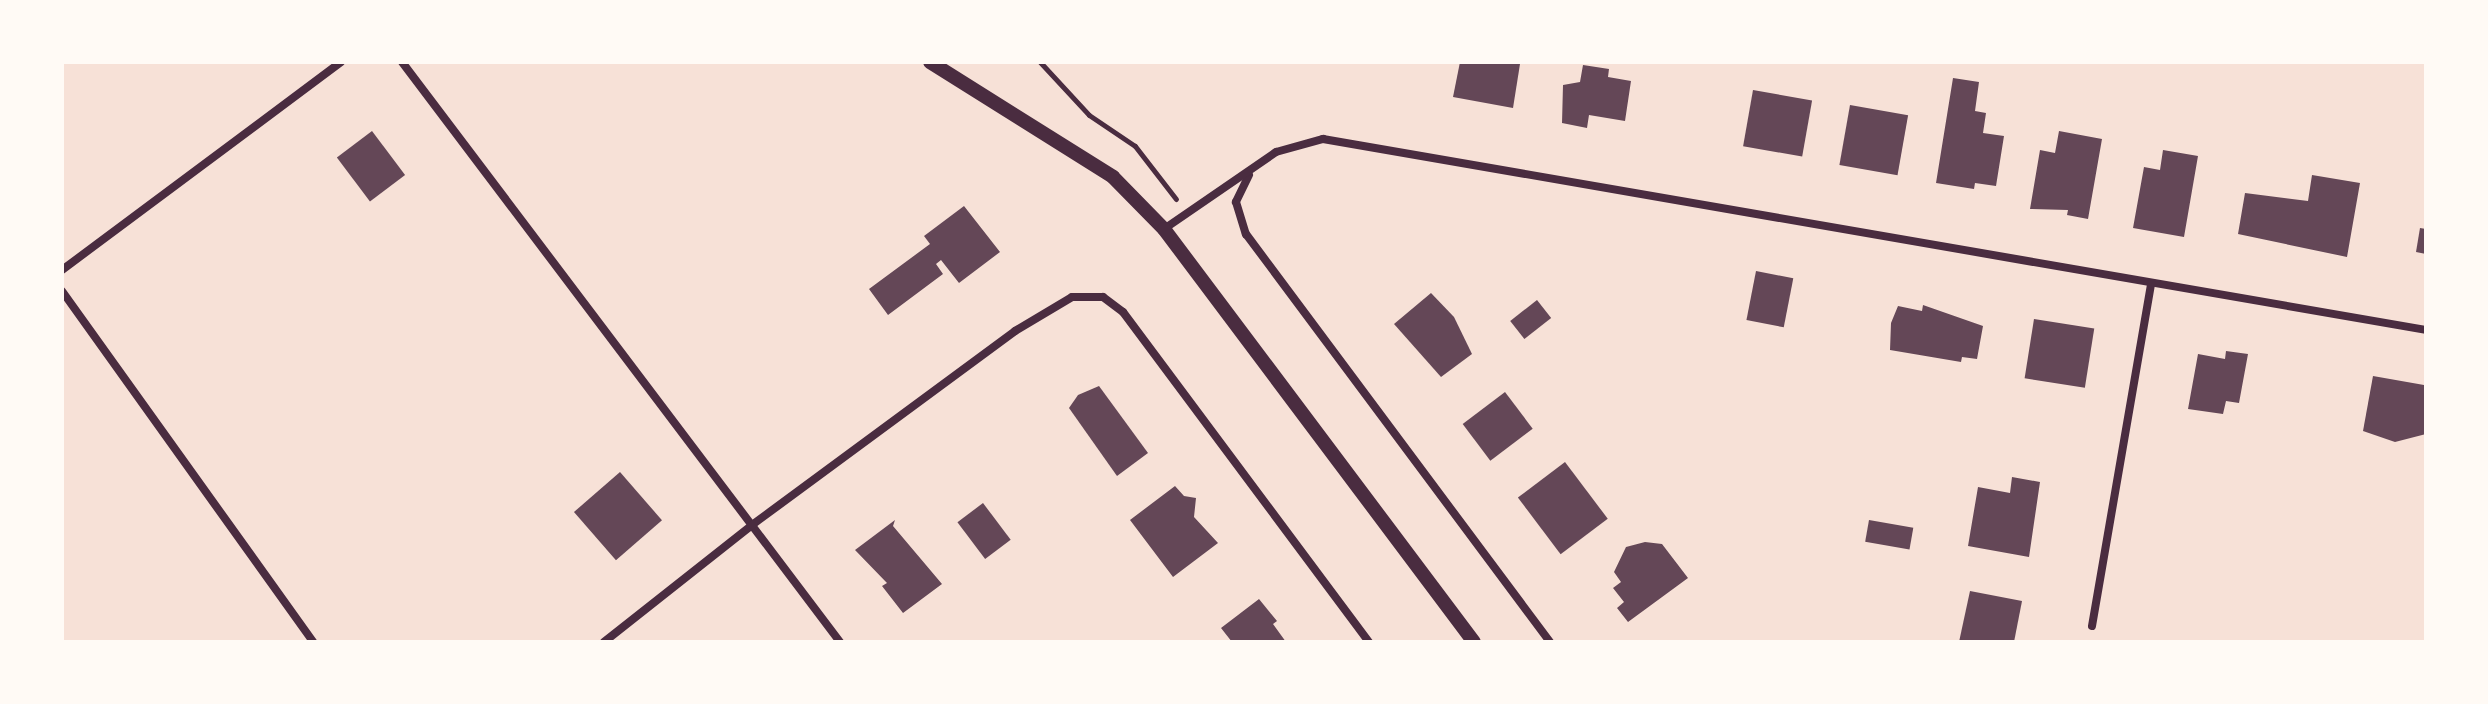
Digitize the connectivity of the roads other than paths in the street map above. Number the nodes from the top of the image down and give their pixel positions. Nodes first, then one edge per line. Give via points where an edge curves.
1 (341, 62) edge
2 (402, 62) edge
3 (930, 62) edge
4 (1250, 174) junction
5 (1164, 229) junction
6 (62, 270) edge
7 (2151, 283) junction
8 (62, 291) edge
9 (2426, 330) edge
10 (752, 525) junction
11 (2092, 626) dead end
12 (313, 642) edge
13 (604, 642) edge
14 (840, 642) edge
15 (1369, 642) edge
16 (1474, 642) edge
17 (1550, 642) edge

1 - 6 street
2 - 10 street
3 - 5 street via 1113,177
4 - 5 street
4 - 7 street via 1276,152 1323,139
4 - 17 street via 1236,202 1246,234
5 - 16 street
7 - 9 street
7 - 11 street
8 - 12 street
10 - 13 street
10 - 14 street
10 - 15 street via 1015,331 1072,297 1103,297 1123,312

